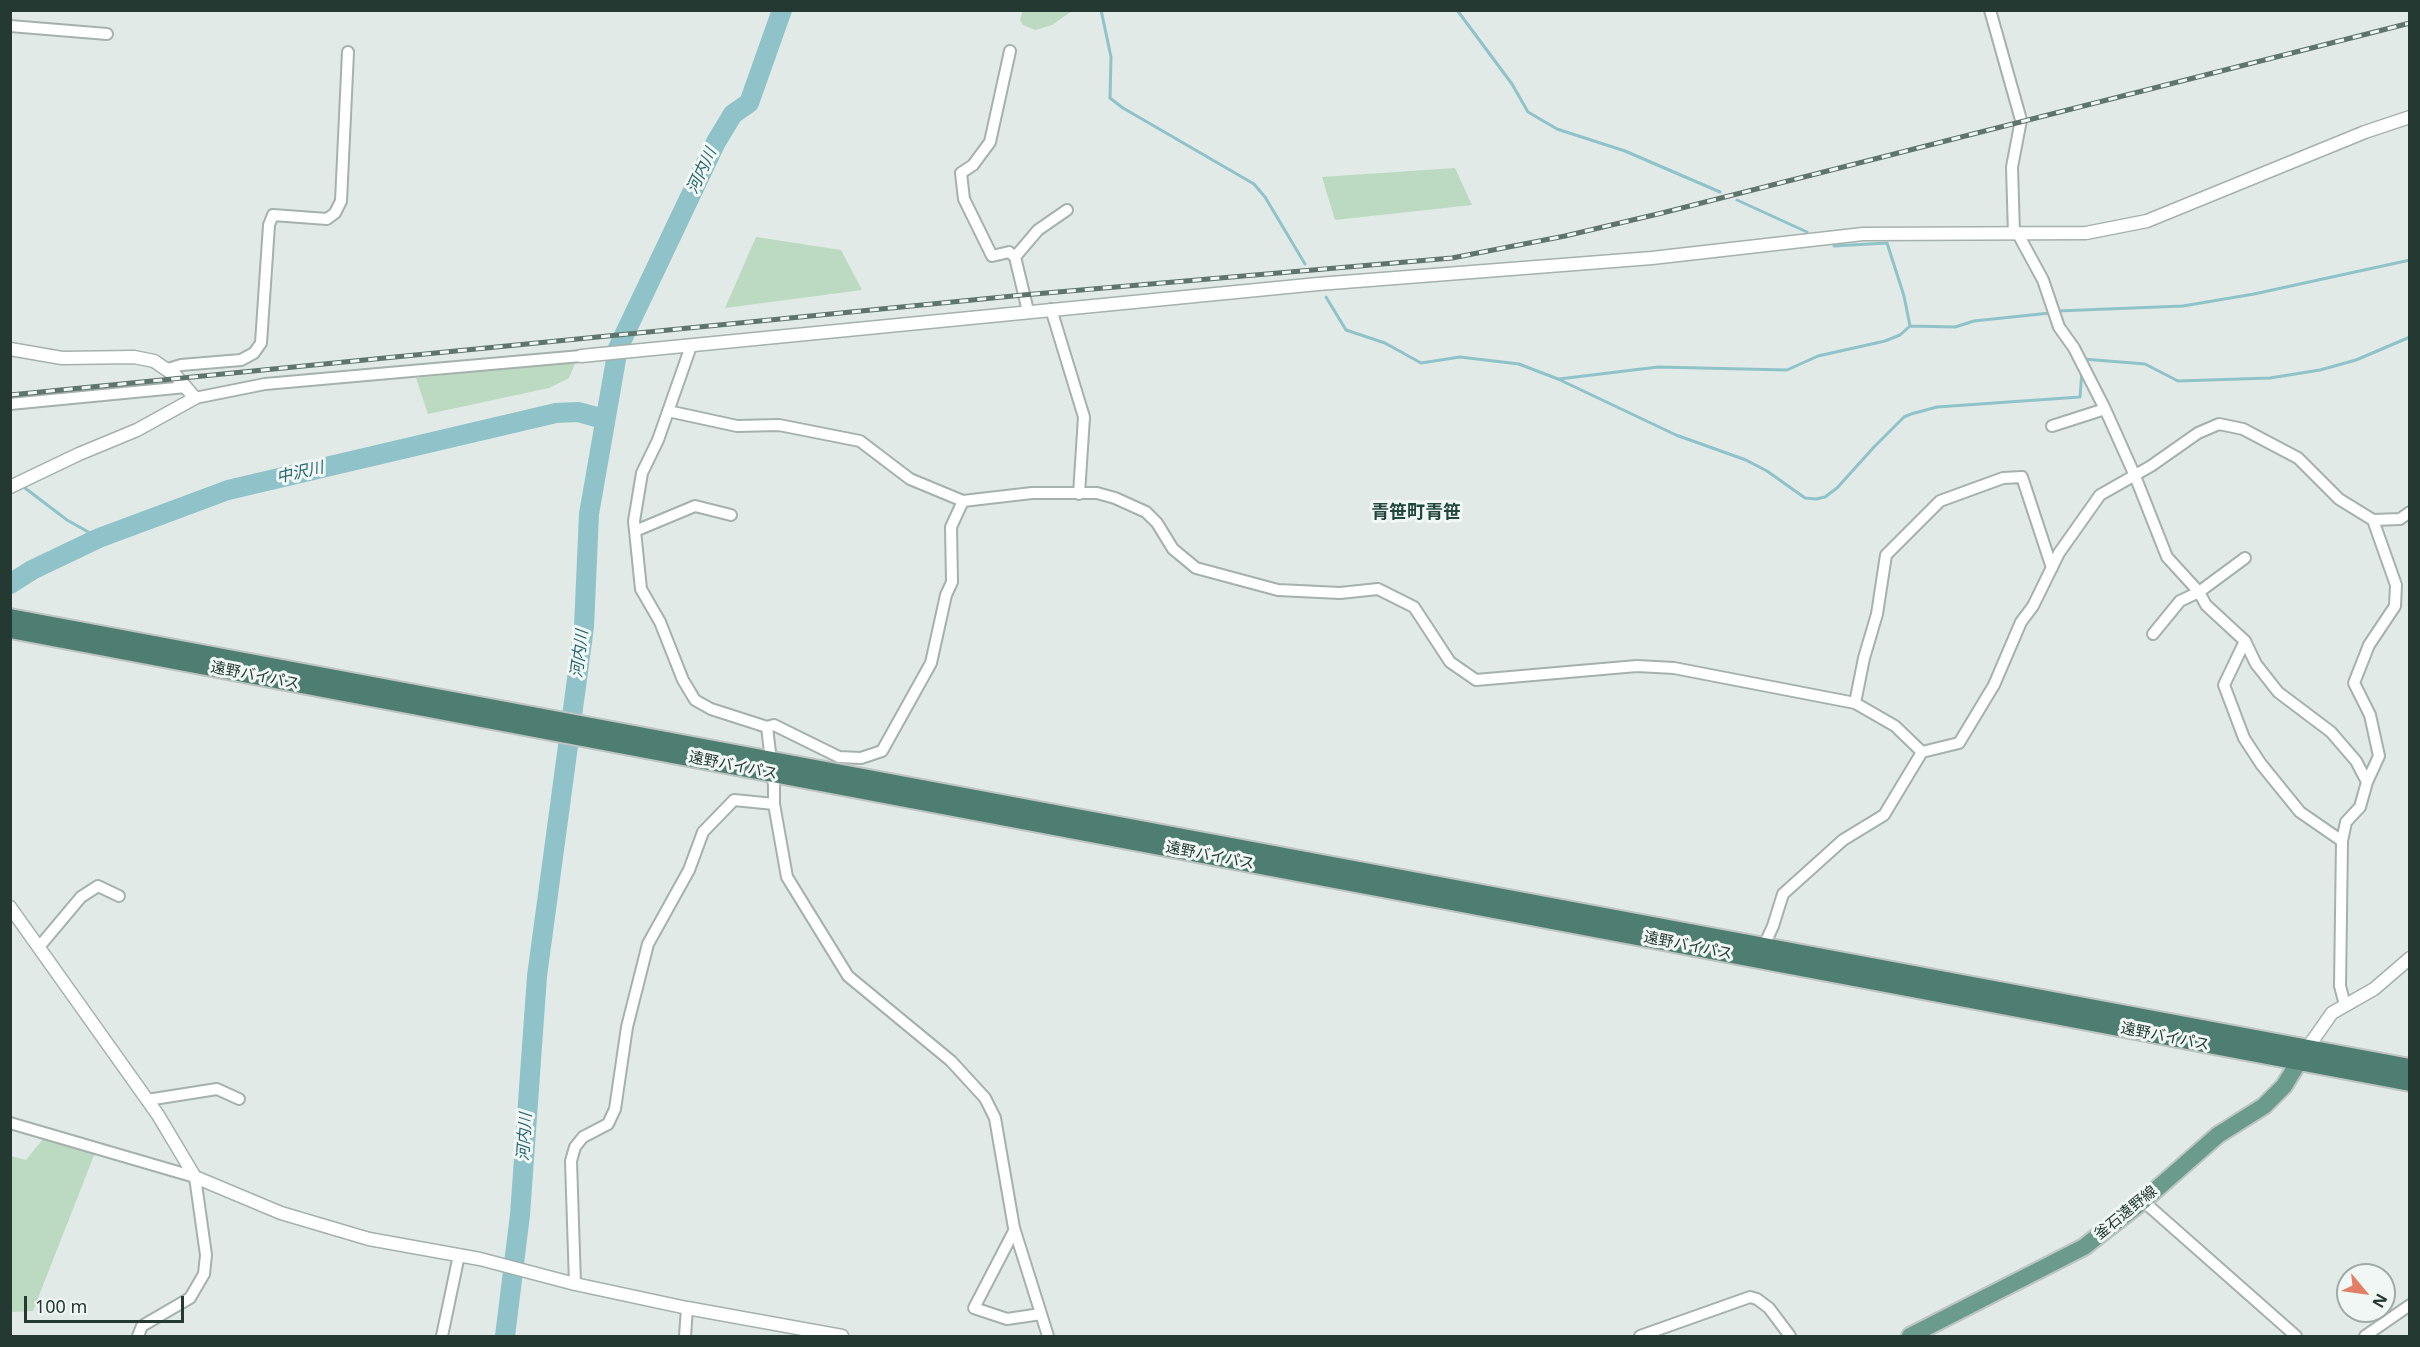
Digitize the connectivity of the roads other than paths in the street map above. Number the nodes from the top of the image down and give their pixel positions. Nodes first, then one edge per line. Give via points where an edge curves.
1 (1990, 10) edge
2 (10, 26) edge
3 (107, 34) dead end
4 (1010, 51) dead end
5 (348, 52) dead end
6 (2409, 117) edge
7 (1067, 210) dead end
8 (2016, 234) junction
9 (1015, 257) junction
10 (1051, 309) junction
11 (1028, 311) junction
12 (691, 346) junction
13 (10, 349) edge
14 (581, 356) joint
15 (168, 369) junction
16 (186, 387) junction
17 (195, 398) junction
18 (10, 404) edge
19 (2105, 409) junction
20 (668, 411) junction
21 (2052, 426) dead end
22 (2135, 476) junction
23 (10, 487) edge
24 (1079, 494) junction
25 (963, 501) junction
26 (2409, 512) edge
27 (731, 515) dead end
28 (2373, 520) junction
29 (635, 531) junction
30 (2245, 558) dead end
31 (2052, 568) junction
32 (2199, 592) junction
33 (10, 617) edge
34 (10, 630) edge
35 (2152, 634) dead end
36 (2245, 641) junction
37 (1856, 703) junction
38 (441, 705) junction
39 (767, 727) junction
40 (1922, 752) junction
41 (772, 767) junction
42 (2367, 782) junction
43 (774, 804) junction
44 (2342, 841) junction
45 (119, 897) dead end
46 (10, 907) edge
47 (39, 947) junction
48 (1760, 953) junction
49 (2409, 958) edge
50 (2345, 1005) junction
51 (2308, 1047) junction
52 (2299, 1063) junction
53 (2409, 1067) edge
54 (2409, 1083) edge
55 (239, 1099) dead end
56 (147, 1100) junction
57 (10, 1123) edge
58 (195, 1177) junction
59 (2143, 1201) junction
60 (1014, 1231) junction
61 (459, 1255) junction
62 (569, 1282) junction
63 (2409, 1305) edge
64 (687, 1308) junction
65 (1041, 1314) junction
66 (138, 1336) edge
67 (442, 1336) edge
68 (685, 1336) edge
69 (842, 1336) edge
70 (1048, 1336) edge
71 (1640, 1336) edge
72 (1790, 1336) edge
73 (1910, 1336) edge
74 (2296, 1336) edge
75 (2365, 1336) edge

1 - 8 street via 2021,120 2012,167
2 - 3 street
4 - 9 street via 990,142 973,165 961,173 964,199 992,256 1009,252
5 - 15 street via 341,201 335,213 327,219 273,215 268,225 261,343 254,352 241,360
6 - 8 street via 2147,221 2086,233
7 - 9 street via 1038,230
8 - 10 street via 1863,234 1652,258
8 - 19 street via 2043,280 2055,319 2078,354
9 - 11 street
10 - 11 street
10 - 24 street via 1084,417
11 - 12 street
12 - 14 street
12 - 20 street
13 - 15 street via 62,358 134,357
14 - 17 street via 265,384
15 - 16 street
16 - 17 street
16 - 18 street
17 - 23 street via 138,430
19 - 21 street
19 - 22 street
20 - 25 street via 737,426 779,425 860,441 910,479
20 - 29 street via 642,473
22 - 28 street via 2218,424 2243,429 2298,458 2339,499
22 - 31 street via 2100,495
22 - 32 street via 2166,557
24 - 25 street via 1032,493
24 - 37 street via 1115,498 1146,512 1173,549 1197,568 1278,590 1340,593 1378,589 1414,607 1450,662 1476,680 1637,666 1674,668
25 - 39 street via 951,527 952,582 931,663 882,751 861,758 839,757 774,725
26 - 28 street via 2400,519
27 - 29 street via 695,506
28 - 42 street via 2396,585 2395,606 2369,645 2354,683 2370,715 2379,756
29 - 39 street via 641,589 695,700
30 - 32 street
31 - 37 street via 2022,477 2003,478 1940,501 1886,555
31 - 40 street via 2021,622 1994,685 1959,743
32 - 35 street via 2180,601
32 - 36 street via 2206,605
33 - 38 highway, 遠野バイパス
34 - 38 highway, 遠野バイパス
36 - 42 street via 2256,664 2278,692 2331,732 2356,761
36 - 44 street via 2224,685 2244,738 2300,812
37 - 40 street via 1895,726
38 - 41 highway, 遠野バイパス
39 - 41 street
40 - 48 street via 1884,815 1843,840 1783,894
41 - 43 street
41 - 48 highway, 遠野バイパス
42 - 44 street via 2360,807 2346,822
43 - 60 street via 788,877 848,976 951,1060 985,1098 998,1127
43 - 62 street via 734,800 703,832 689,870 648,944 627,1027 615,1109 608,1124 583,1137 571,1161
44 - 50 street via 2340,986
45 - 47 street via 98,886 81,897
46 - 47 street
47 - 56 street
48 - 51 highway, 遠野バイパス
48 - 52 highway, 遠野バイパス
49 - 50 street via 2374,989
50 - 51 street via 2327,1018
51 - 52 main road, 釜石遠野線
51 - 53 highway, 遠野バイパス
52 - 54 highway, 遠野バイパス
52 - 59 main road, 釜石遠野線 via 2264,1106 2217,1135
55 - 56 street via 217,1089
56 - 58 street
57 - 58 street
58 - 61 street via 281,1213 369,1239
58 - 66 street via 206,1255 204,1274 190,1298 142,1326
59 - 73 main road, 釜石遠野線 via 2084,1247
59 - 74 street
60 - 65 street
60 - 65 street via 974,1308 1007,1319
61 - 62 street
61 - 67 street
62 - 64 street
63 - 75 street
64 - 68 street
64 - 69 street
65 - 70 street
71 - 72 street via 1750,1297 1768,1308

